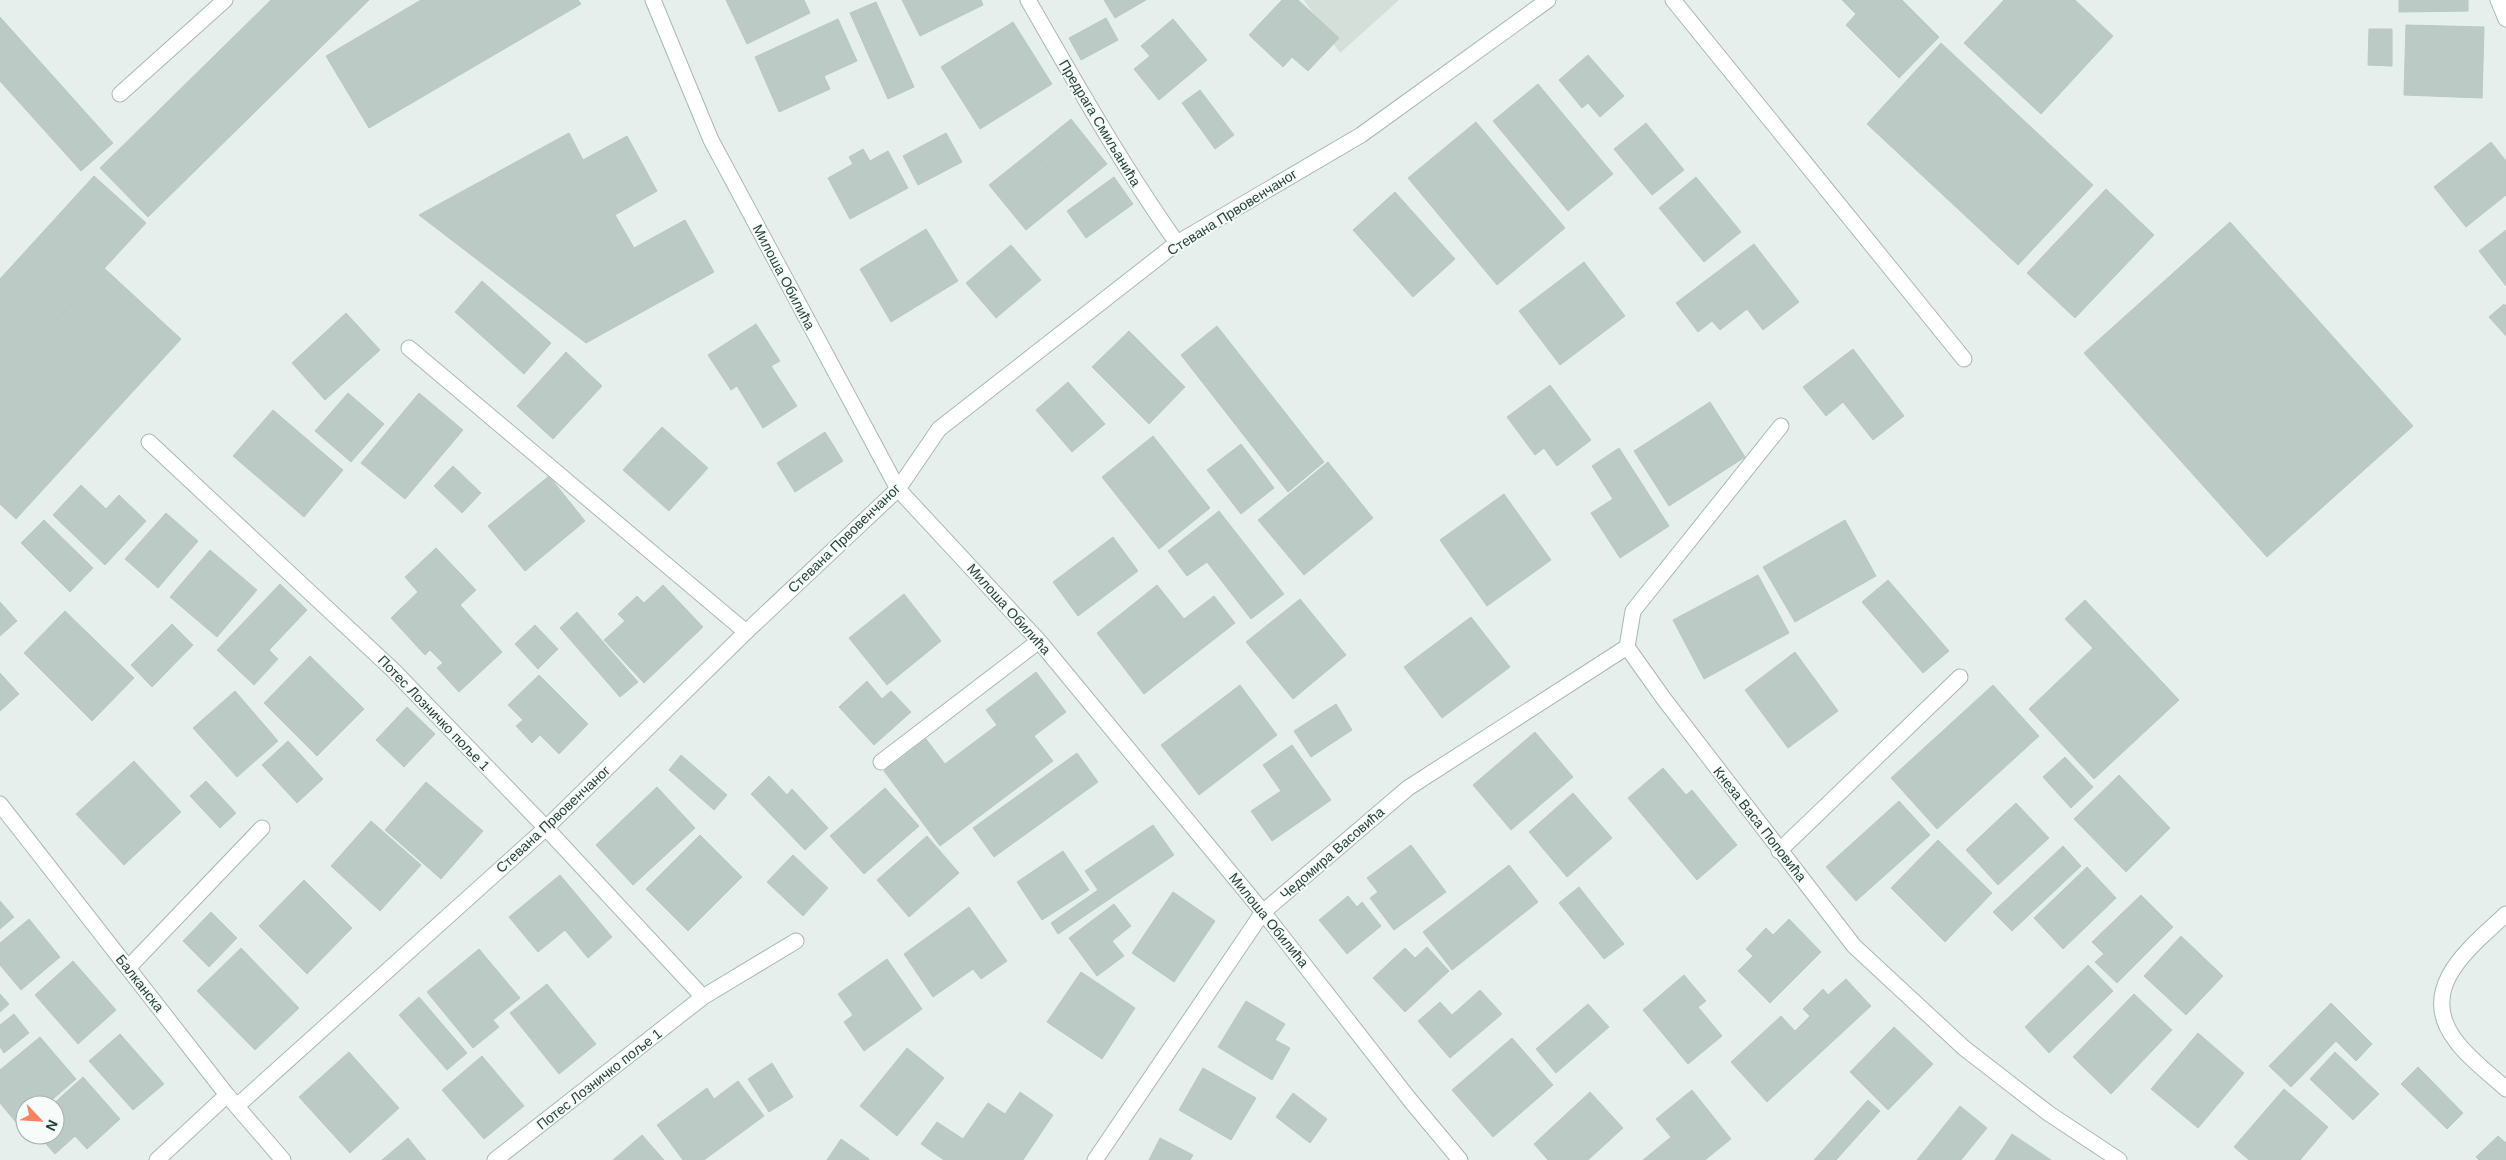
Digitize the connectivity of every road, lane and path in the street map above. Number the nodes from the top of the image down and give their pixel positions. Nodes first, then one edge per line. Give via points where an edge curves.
1 (225, 0) edge
2 (653, 0) edge
3 (1028, 0) edge
4 (1548, 0) edge
5 (1673, 0) edge
6 (2498, 0) edge
7 (2506, 19) edge
8 (120, 94) dead end
9 (1177, 243) junction
10 (409, 348) dead end
11 (1964, 359) dead end
12 (1781, 426) dead end
13 (150, 442) dead end
14 (898, 489) junction
15 (746, 632) junction
16 (1039, 641) junction
17 (1627, 647) junction
18 (1960, 677) dead end
19 (881, 762) dead end
20 (0, 804) edge
21 (262, 828) dead end
22 (546, 828) junction
23 (1779, 851) junction
24 (1263, 912) junction
25 (2506, 914) edge
26 (796, 941) dead end
27 (128, 968) junction
28 (703, 997) junction
29 (2506, 1089) edge
30 (232, 1100) junction
31 (157, 1160) edge
32 (283, 1160) edge
33 (495, 1160) edge
34 (1095, 1160) edge
35 (1460, 1160) edge
36 (2120, 1160) edge

1 - 8 street
2 - 14 street, Милоша Обилића via 711,140
3 - 9 street, Предрага Смиљанића via 1098,121
4 - 9 street, Стевана Првовенчаног via 1361,135
5 - 11 street
6 - 7 street
9 - 14 street, Стевана Првовенчаног via 940,429
10 - 15 street
12 - 17 street via 1632,610
13 - 22 street, Потес Лозничко поље 1 via 393,670
14 - 15 street, Стевана Првовенчаног
14 - 16 street, Милоша Обилића
15 - 22 street, Стевана Првовенчаног
16 - 19 street
16 - 24 street, Милоша Обилића
17 - 23 street, Кнеза Васа Поповића
17 - 24 street, Чедомира Васовића via 1408,788
18 - 23 street
20 - 27 street, Балканска
21 - 27 street
22 - 28 street, Потес Лозничко поље 1
22 - 30 street, Стевана Првовенчаног
23 - 36 street, Кнеза Васа Поповића via 1854,946 1964,1048 2048,1113
24 - 34 street, Чедомира Васовића
24 - 35 street, Милоша Обилића
25 - 29 street via 2448,973 2442,1000 2444,1020 2456,1041
26 - 28 street, Потес Лозничко поље 1
27 - 30 street, Балканска
28 - 33 street, Потес Лозничко поље 1
30 - 31 street
30 - 32 street, Балканска

